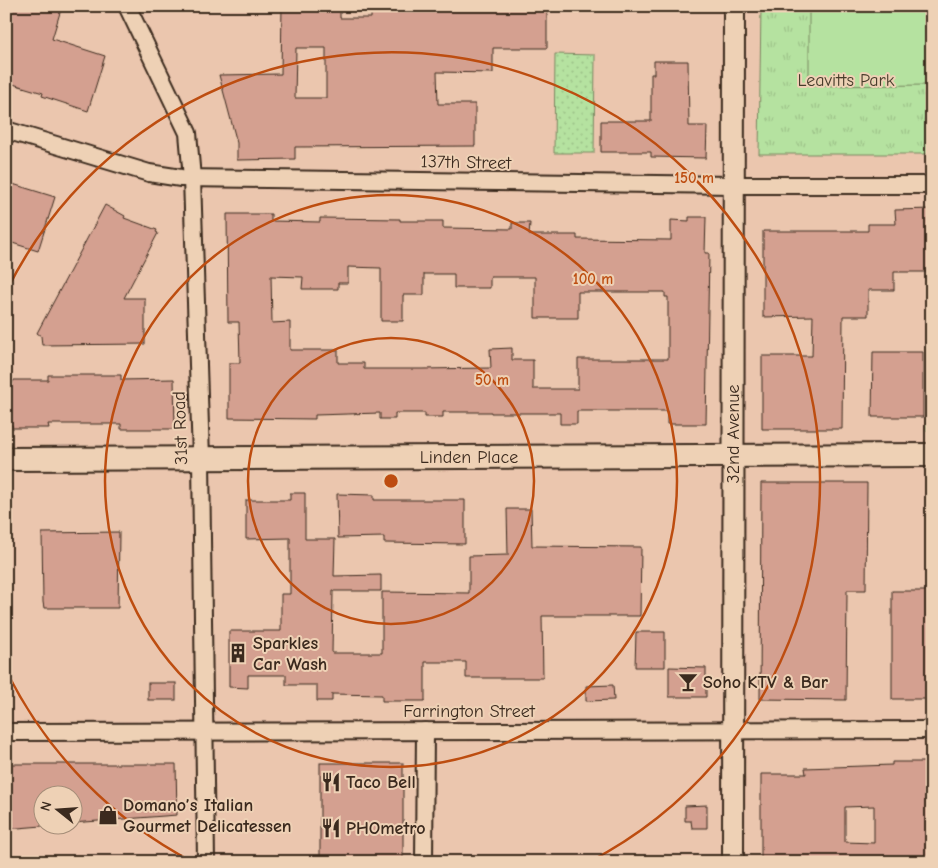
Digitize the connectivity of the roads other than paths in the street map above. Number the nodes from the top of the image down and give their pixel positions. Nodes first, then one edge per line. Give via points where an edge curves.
1 (127, 6) edge
2 (734, 6) edge
3 (6, 130) edge
4 (192, 178) junction
5 (734, 185) junction
6 (932, 185) edge
7 (932, 455) edge
8 (733, 456) junction
9 (201, 458) junction
10 (6, 459) edge
11 (932, 730) edge
12 (425, 731) junction
13 (733, 731) junction
14 (6, 732) edge
15 (204, 732) junction
16 (206, 862) edge
17 (424, 862) edge
18 (733, 862) edge

1 - 4 street, 31st Road via 188,133
2 - 5 street, 32nd Avenue
3 - 4 street, 137th Street via 149,173
4 - 5 street, 137th Street
4 - 9 street, 31st Road
5 - 6 street, 137th Street
5 - 8 street, 32nd Avenue
7 - 8 main road, Linden Place
8 - 9 main road, Linden Place
8 - 13 street, 32nd Avenue
9 - 10 main road, Linden Place
9 - 15 street, 31st Road
11 - 13 street, Farrington Street
12 - 13 street, Farrington Street
12 - 15 street, Farrington Street
12 - 17 street
13 - 18 street, 32nd Avenue
14 - 15 street, Farrington Street
15 - 16 street, 31st Road

